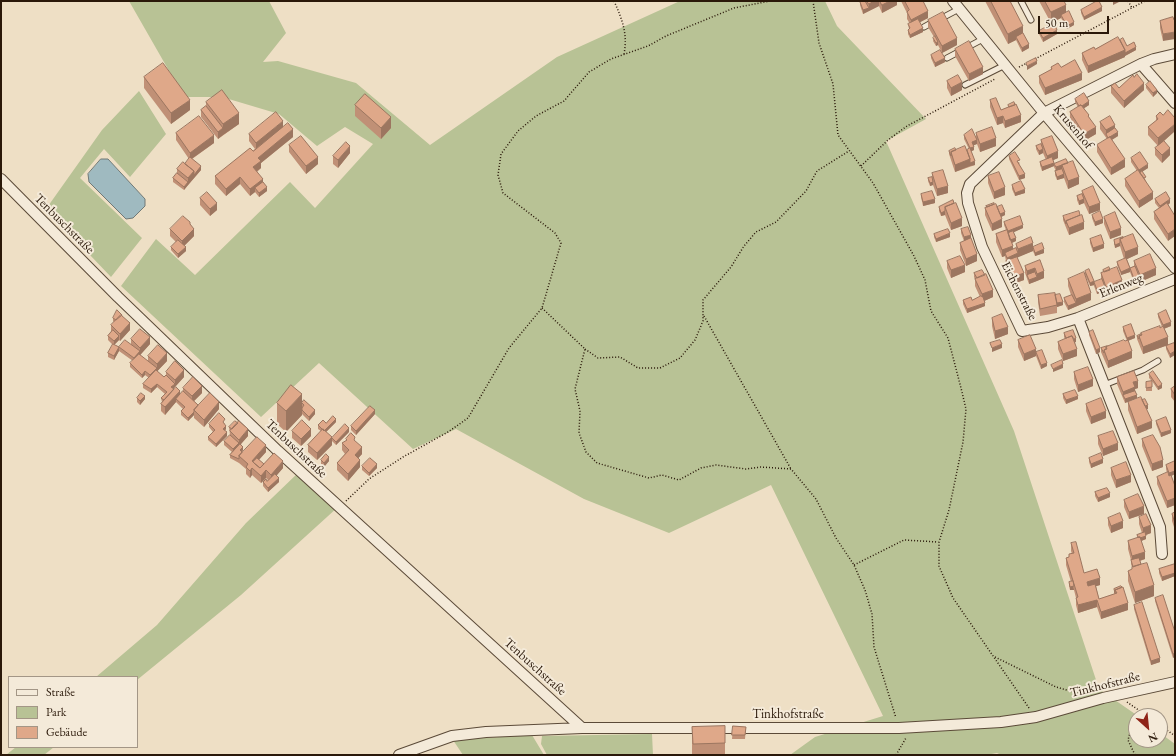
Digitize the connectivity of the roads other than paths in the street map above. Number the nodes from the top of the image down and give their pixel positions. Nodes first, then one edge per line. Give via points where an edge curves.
1 (1021, 1) edge
2 (956, 5) edge
3 (1031, 20) dead end
4 (924, 27) edge
5 (983, 39) junction
6 (1175, 54) edge
7 (947, 58) dead end
8 (1141, 64) junction
9 (1008, 69) junction
10 (965, 85) dead end
11 (1175, 103) edge
12 (1044, 113) junction
13 (1, 179) edge
14 (1175, 268) edge
15 (1175, 279) edge
16 (1078, 318) junction
17 (1158, 361) dead end
18 (1104, 385) junction
19 (1162, 554) dead end
20 (1175, 682) edge
21 (582, 728) junction
22 (399, 755) edge

1 - 3 lane
2 - 4 lane
2 - 5 street, Krusenhof
5 - 7 lane
5 - 9 street, Krusenhof
6 - 8 street
8 - 11 street
8 - 12 street
9 - 10 lane
9 - 12 street, Krusenhof
12 - 14 street, Krusenhof
12 - 16 street, Eichenstraße via 970,184 966,193 982,247 1022,331
13 - 21 street, Tenbuschstraße via 118,297 278,451
15 - 16 street, Erlenweg
16 - 18 street
17 - 18 lane via 1143,370
18 - 19 street via 1160,527
20 - 21 street, Tinkhofstraße via 1103,698 1036,717 1001,722 899,728
21 - 22 street, Tinkhofstraße via 452,736

